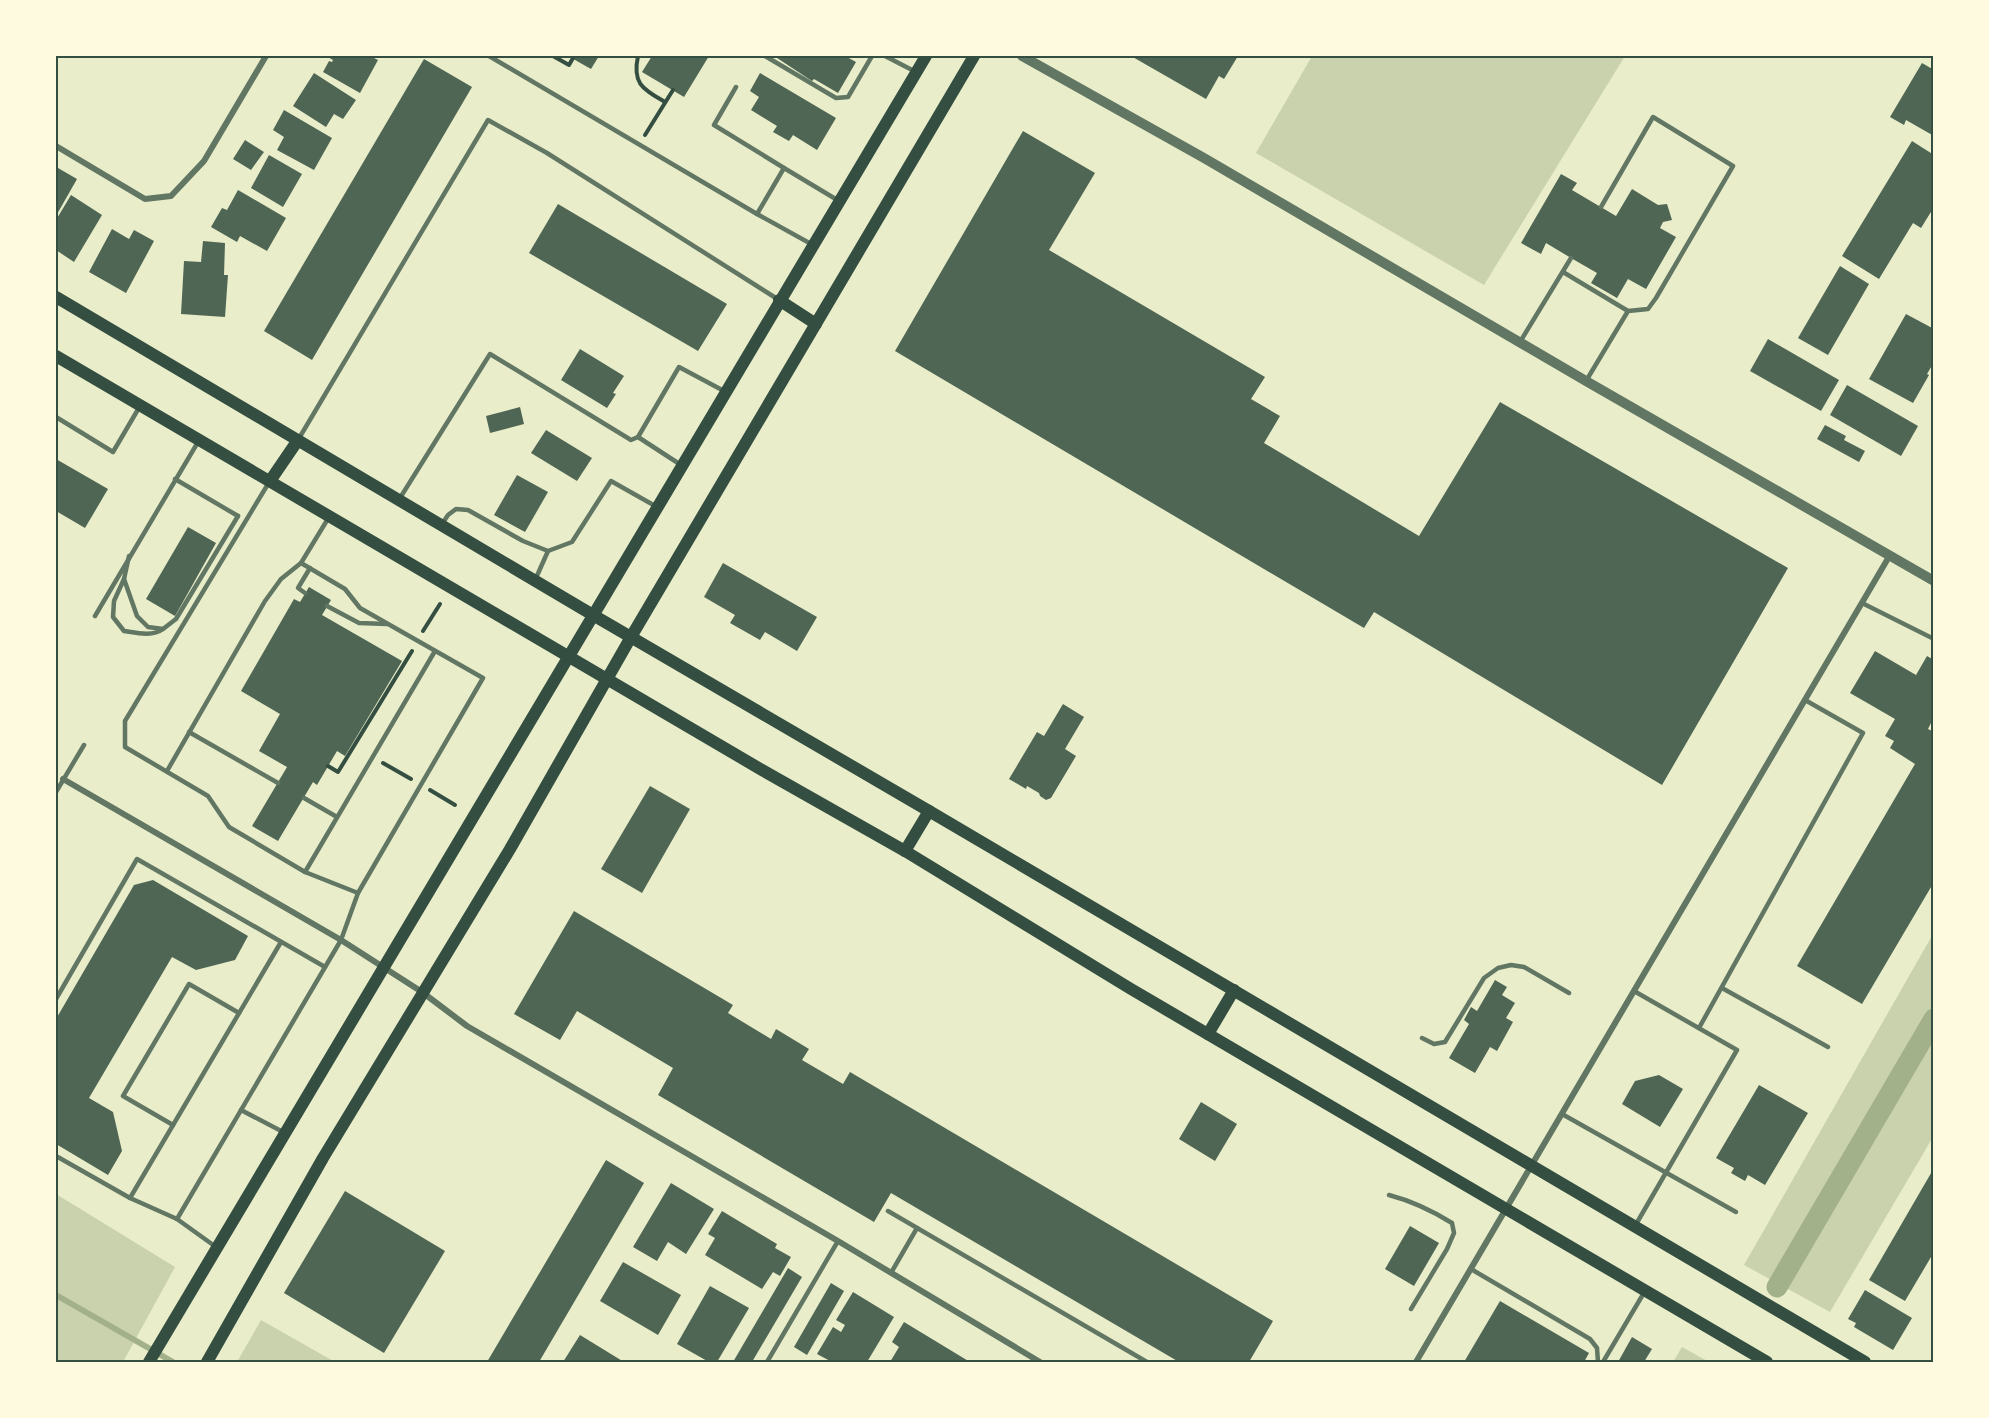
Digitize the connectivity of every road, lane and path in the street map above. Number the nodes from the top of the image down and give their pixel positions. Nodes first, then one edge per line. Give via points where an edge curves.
1 (266, 56) edge
2 (489, 56) edge
3 (554, 56) edge
4 (638, 56) edge
5 (765, 56) edge
6 (872, 56) edge
7 (885, 56) edge
8 (926, 56) edge
9 (974, 56) edge
10 (1022, 56) edge
11 (573, 58) dead end
12 (1036, 59) edge
13 (916, 72) junction
14 (736, 87) dead end
15 (673, 90) dead end
16 (665, 102) junction
17 (639, 144) junction
18 (56, 146) edge
19 (784, 168) junction
20 (839, 201) junction
21 (1600, 207) dead end
22 (757, 214) junction
23 (813, 245) junction
24 (1571, 258) dead end
25 (1563, 272) junction
26 (56, 297) edge
27 (779, 300) junction
28 (1628, 311) junction
29 (816, 324) junction
30 (1520, 342) junction
31 (56, 356) edge
32 (1586, 381) junction
33 (725, 392) junction
34 (140, 406) junction
35 (56, 417) edge
36 (638, 437) junction
37 (199, 440) junction
38 (298, 440) junction
39 (681, 465) junction
40 (175, 480) junction
41 (270, 481) junction
42 (400, 500) junction
43 (657, 507) junction
44 (238, 516) junction
45 (329, 516) junction
46 (246, 520) junction
47 (442, 525) junction
48 (548, 551) junction
49 (1890, 555) junction
50 (129, 556) junction
51 (301, 563) junction
52 (310, 568) junction
53 (124, 579) junction
54 (535, 580) junction
55 (1934, 580) edge
56 (305, 593) dead end
57 (1862, 603) junction
58 (440, 604) dead end
59 (327, 606) dead end
60 (593, 615) junction
61 (94, 616) dead end
62 (389, 625) junction
63 (163, 629) junction
64 (631, 637) junction
65 (1934, 639) edge
66 (417, 641) junction
67 (435, 651) junction
68 (568, 657) junction
69 (606, 679) junction
70 (1805, 700) junction
71 (189, 732) junction
72 (84, 745) dead end
73 (353, 745) junction
74 (360, 749) dead end
75 (381, 762) dead end
76 (328, 766) dead end
77 (167, 771) junction
78 (63, 779) junction
79 (411, 779) dead end
80 (278, 783) dead end
81 (430, 790) dead end
82 (56, 792) edge
83 (304, 798) dead end
84 (456, 805) dead end
85 (929, 811) junction
86 (337, 817) junction
87 (905, 851) junction
88 (305, 872) junction
89 (358, 893) junction
90 (341, 940) junction
91 (281, 942) junction
92 (325, 967) junction
93 (384, 968) junction
94 (1722, 988) junction
95 (1234, 990) junction
96 (1634, 991) junction
97 (423, 992) junction
98 (1569, 993) dead end
99 (56, 999) edge
100 (239, 1013) junction
101 (1699, 1028) junction
102 (1208, 1034) junction
103 (1422, 1038) dead end
104 (1828, 1047) dead end
105 (241, 1110) junction
106 (1562, 1114) junction
107 (173, 1125) junction
108 (285, 1133) junction
109 (56, 1156) edge
110 (1532, 1165) junction
111 (1666, 1174) junction
112 (1389, 1195) dead end
113 (130, 1198) junction
114 (1506, 1209) junction
115 (888, 1211) dead end
116 (1736, 1212) dead end
117 (177, 1219) junction
118 (1635, 1226) junction
119 (917, 1228) junction
120 (838, 1241) junction
121 (216, 1247) junction
122 (1471, 1269) junction
123 (891, 1273) junction
124 (1645, 1291) junction
125 (1412, 1309) dead end
126 (149, 1362) edge
127 (207, 1362) edge
128 (767, 1362) edge
129 (1040, 1362) edge
130 (1147, 1362) edge
131 (1416, 1362) edge
132 (1598, 1362) edge
133 (1603, 1362) edge
134 (1767, 1362) edge
135 (1865, 1362) edge

1 - 18 street via 204,161 171,195 145,199
2 - 17 lane
3 - 11 path via 569,65
4 - 16 path via 638,81 644,90
5 - 6 lane via 836,98 848,97
7 - 13 lane
8 - 13 main road
9 - 29 main road
10 - 12 street
12 - 30 street
13 - 20 main road
14 - 19 lane via 714,125
15 - 16 path
16 - 17 path
17 - 22 lane
19 - 20 lane
19 - 22 lane
20 - 23 main road
21 - 28 lane via 1653,117 1732,166 1656,298 1648,309
22 - 23 lane
23 - 27 main road
24 - 25 lane
25 - 28 lane
25 - 30 lane
26 - 38 main road
27 - 29 main road
27 - 33 main road
27 - 38 lane via 489,120
28 - 32 lane
29 - 64 main road
30 - 32 street
31 - 34 main road
32 - 49 street
33 - 36 lane via 679,367
33 - 39 main road
34 - 35 lane via 113,452
34 - 37 main road
36 - 39 lane
36 - 42 lane via 631,440 490,354
37 - 40 lane
37 - 41 main road
38 - 41 main road
38 - 42 main road
39 - 43 main road
40 - 44 lane
40 - 50 lane
41 - 45 main road
41 - 46 lane
42 - 47 main road
43 - 48 lane via 611,481 572,542
43 - 60 main road
44 - 46 lane
44 - 63 lane via 176,619
45 - 51 lane
45 - 68 main road
46 - 77 lane via 125,721 125,747
47 - 48 lane via 456,509 468,510
47 - 54 main road
48 - 54 lane
49 - 55 street
49 - 57 street
50 - 53 lane
50 - 61 lane
51 - 52 lane
51 - 71 lane via 281,579 265,601
52 - 56 lane via 298,588
52 - 62 lane via 345,589 360,608
53 - 63 lane via 137,615 148,627
53 - 63 lane via 114,601 113,617 124,631 157,633
54 - 60 main road
57 - 65 lane
57 - 70 street
58 - 66 path
59 - 62 lane via 359,623
60 - 64 main road
60 - 68 main road
62 - 66 lane
64 - 69 main road
64 - 85 main road
66 - 67 lane
66 - 73 path
67 - 86 lane
67 - 89 lane via 483,678
68 - 69 main road
68 - 93 main road
69 - 87 main road
69 - 97 main road
70 - 94 lane via 1863,733
70 - 96 street
71 - 77 lane
71 - 80 lane
72 - 78 lane
73 - 74 path
73 - 76 path via 338,772
75 - 79 path
77 - 88 lane via 208,796 229,827
78 - 82 lane
78 - 90 street
81 - 84 path
83 - 86 lane
85 - 87 main road
85 - 95 main road
86 - 88 lane
87 - 102 main road
88 - 89 lane
89 - 90 lane
90 - 92 lane
90 - 93 street
91 - 92 lane
91 - 99 lane via 137,859
91 - 100 lane
92 - 105 lane
93 - 97 street
93 - 108 main road
94 - 101 lane
94 - 104 lane
95 - 102 main road
95 - 110 main road
96 - 101 lane
96 - 106 street
97 - 120 street via 466,1026
97 - 127 main road
98 - 103 lane via 1524,967 1498,968 1484,978 1445,1042 1434,1044
100 - 107 lane
100 - 107 lane via 189,984 183,994 123,1096
101 - 111 lane via 1737,1050
102 - 114 main road
105 - 108 lane
105 - 117 lane
106 - 110 street
106 - 111 lane
107 - 113 lane
108 - 121 main road
109 - 113 lane
110 - 114 street
110 - 118 main road
111 - 116 lane
111 - 118 lane
112 - 125 lane via 1412,1201 1452,1223 1454,1233 1447,1249
113 - 117 lane
114 - 122 street
114 - 124 main road
115 - 119 lane
117 - 121 lane
118 - 135 main road
119 - 123 lane
119 - 130 lane
120 - 123 street
120 - 128 lane
121 - 126 main road
122 - 131 street
122 - 132 lane via 1590,1339 1597,1348
123 - 129 street
124 - 133 lane
124 - 134 main road

